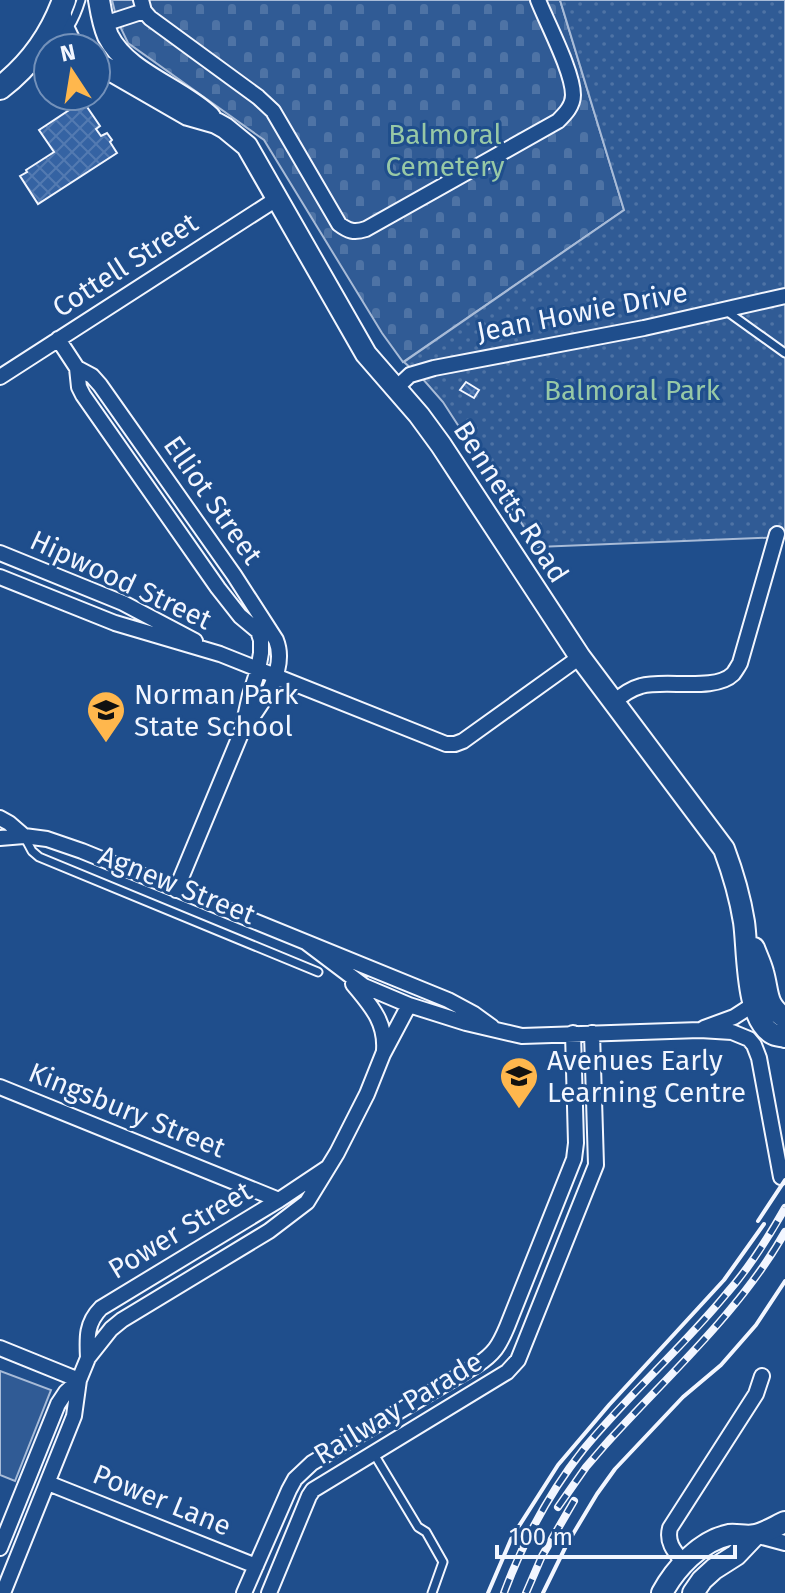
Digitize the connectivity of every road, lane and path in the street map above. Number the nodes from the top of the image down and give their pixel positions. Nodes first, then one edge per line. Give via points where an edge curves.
1 (81, 0) edge
2 (99, 0) edge
3 (538, 0) edge
4 (61, 3) edge
5 (143, 6) edge
6 (104, 24) junction
7 (52, 32) edge
8 (59, 32) edge
9 (67, 32) edge
10 (32, 63) edge
11 (112, 71) edge
12 (0, 88) edge
13 (216, 123) junction
14 (278, 198) junction
15 (785, 296) edge
16 (725, 310) junction
17 (58, 339) junction
18 (785, 353) edge
19 (77, 368) junction
20 (0, 377) edge
21 (395, 389) junction
22 (777, 534) dead end
23 (0, 553) edge
24 (0, 577) edge
25 (220, 654) junction
26 (580, 657) junction
27 (258, 670) junction
28 (274, 676) junction
29 (614, 702) junction
30 (242, 731) junction
31 (0, 818) edge
32 (24, 836) junction
33 (0, 838) edge
34 (176, 890) junction
35 (744, 921) junction
36 (307, 943) junction
37 (342, 969) junction
38 (318, 972) dead end
39 (754, 1004) junction
40 (409, 1005) junction
41 (785, 1018) edge
42 (495, 1030) junction
43 (700, 1030) junction
44 (573, 1033) junction
45 (592, 1033) junction
46 (785, 1037) edge
47 (383, 1054) junction
48 (574, 1084) junction
49 (594, 1084) junction
50 (0, 1087) edge
51 (331, 1165) junction
52 (781, 1177) dead end
53 (279, 1200) junction
54 (0, 1348) edge
55 (88, 1358) junction
56 (762, 1376) dead end
57 (79, 1380) junction
58 (374, 1453) junction
59 (48, 1483) junction
60 (785, 1522) edge
61 (755, 1535) junction
62 (785, 1543) edge
63 (0, 1548) edge
64 (684, 1563) junction
65 (256, 1566) junction
66 (3, 1593) edge
67 (244, 1593) edge
68 (269, 1593) edge
69 (432, 1593) edge
70 (662, 1593) edge
71 (693, 1593) edge

1 - 9 lane
2 - 6 main road, Bennetts Road
3 - 5 street via 569,74 569,110 558,121 358,232 339,224 273,111 154,21
4 - 7 main road
4 - 8 main road
5 - 6 street
6 - 13 main road, Bennetts Road via 126,60 191,100
10 - 12 main road
11 - 13 main road, Bennetts Road via 188,115
13 - 14 main road, Bennetts Road via 247,146
14 - 17 street, Cottell Street
14 - 21 main road, Bennetts Road via 366,354
15 - 16 street, Jean Howie Drive
16 - 18 lane
16 - 21 street, Jean Howie Drive via 425,370
17 - 19 street, Elliot Street
17 - 20 street, Cottell Street
19 - 27 street, Elliot Street via 83,395 218,588 258,631
19 - 28 street, Elliot Street via 100,385 260,614 279,648
21 - 26 main road, Bennetts Road via 441,445
22 - 29 street via 734,674 711,682 643,685
23 - 25 street, Hipwood Street via 123,603
24 - 25 street, Hipwood Street via 115,623
25 - 27 street, Hipwood Street
26 - 28 street, Hipwood Street via 452,745
26 - 29 main road, Bennetts Road
27 - 28 street, Hipwood Street
27 - 30 street, Elliot Street
28 - 30 street
29 - 35 main road, Bennetts Road via 724,849
30 - 34 street
31 - 32 street, Agnew Street
32 - 33 street, Agnew Street
32 - 34 street, Agnew Street via 50,839
32 - 38 lane, Agnew Street via 39,857
34 - 36 street, Agnew Street
35 - 39 main road, Bennetts Road
35 - 41 main road, Bennetts Road via 770,1003
36 - 37 street, Agnew Street
36 - 42 street, Agnew Street via 448,1000
37 - 40 street, Agnew Street via 364,986
37 - 47 street via 380,1022
39 - 43 street, Agnew Street
39 - 46 main road, Bennetts Road via 766,1029
40 - 42 street, Agnew Street
40 - 47 street, Power Street
42 - 44 street, Agnew Street via 522,1036
43 - 45 street, Agnew Street
43 - 52 street, Agnew Street via 735,1033 752,1043
44 - 45 street, Agnew Street
44 - 48 street, Railway Parade
45 - 49 street, Railway Parade
47 - 51 street, Power Street
48 - 49 street
48 - 65 street, Railway Parade via 574,1159 497,1348 303,1470
49 - 58 street, Railway Parade via 595,1170 518,1360 507,1372
50 - 53 street, Kingsbury Street
51 - 53 street, Power Street
51 - 55 street, Power Street via 300,1209 122,1320
53 - 55 street, Power Street via 98,1311 87,1330
54 - 57 street
55 - 57 street, Power Street
56 - 64 street via 756,1394 670,1528 671,1547
57 - 59 street, Power Street via 76,1411
57 - 63 street, Power Street via 58,1404
58 - 68 street, Railway Parade via 313,1490
58 - 69 lane via 443,1562
59 - 65 street, Power Lane
59 - 66 street, Power Street
60 - 61 main road
61 - 62 street
61 - 64 main road via 728,1535
61 - 71 main road
64 - 70 main road
65 - 67 street, Railway Parade

